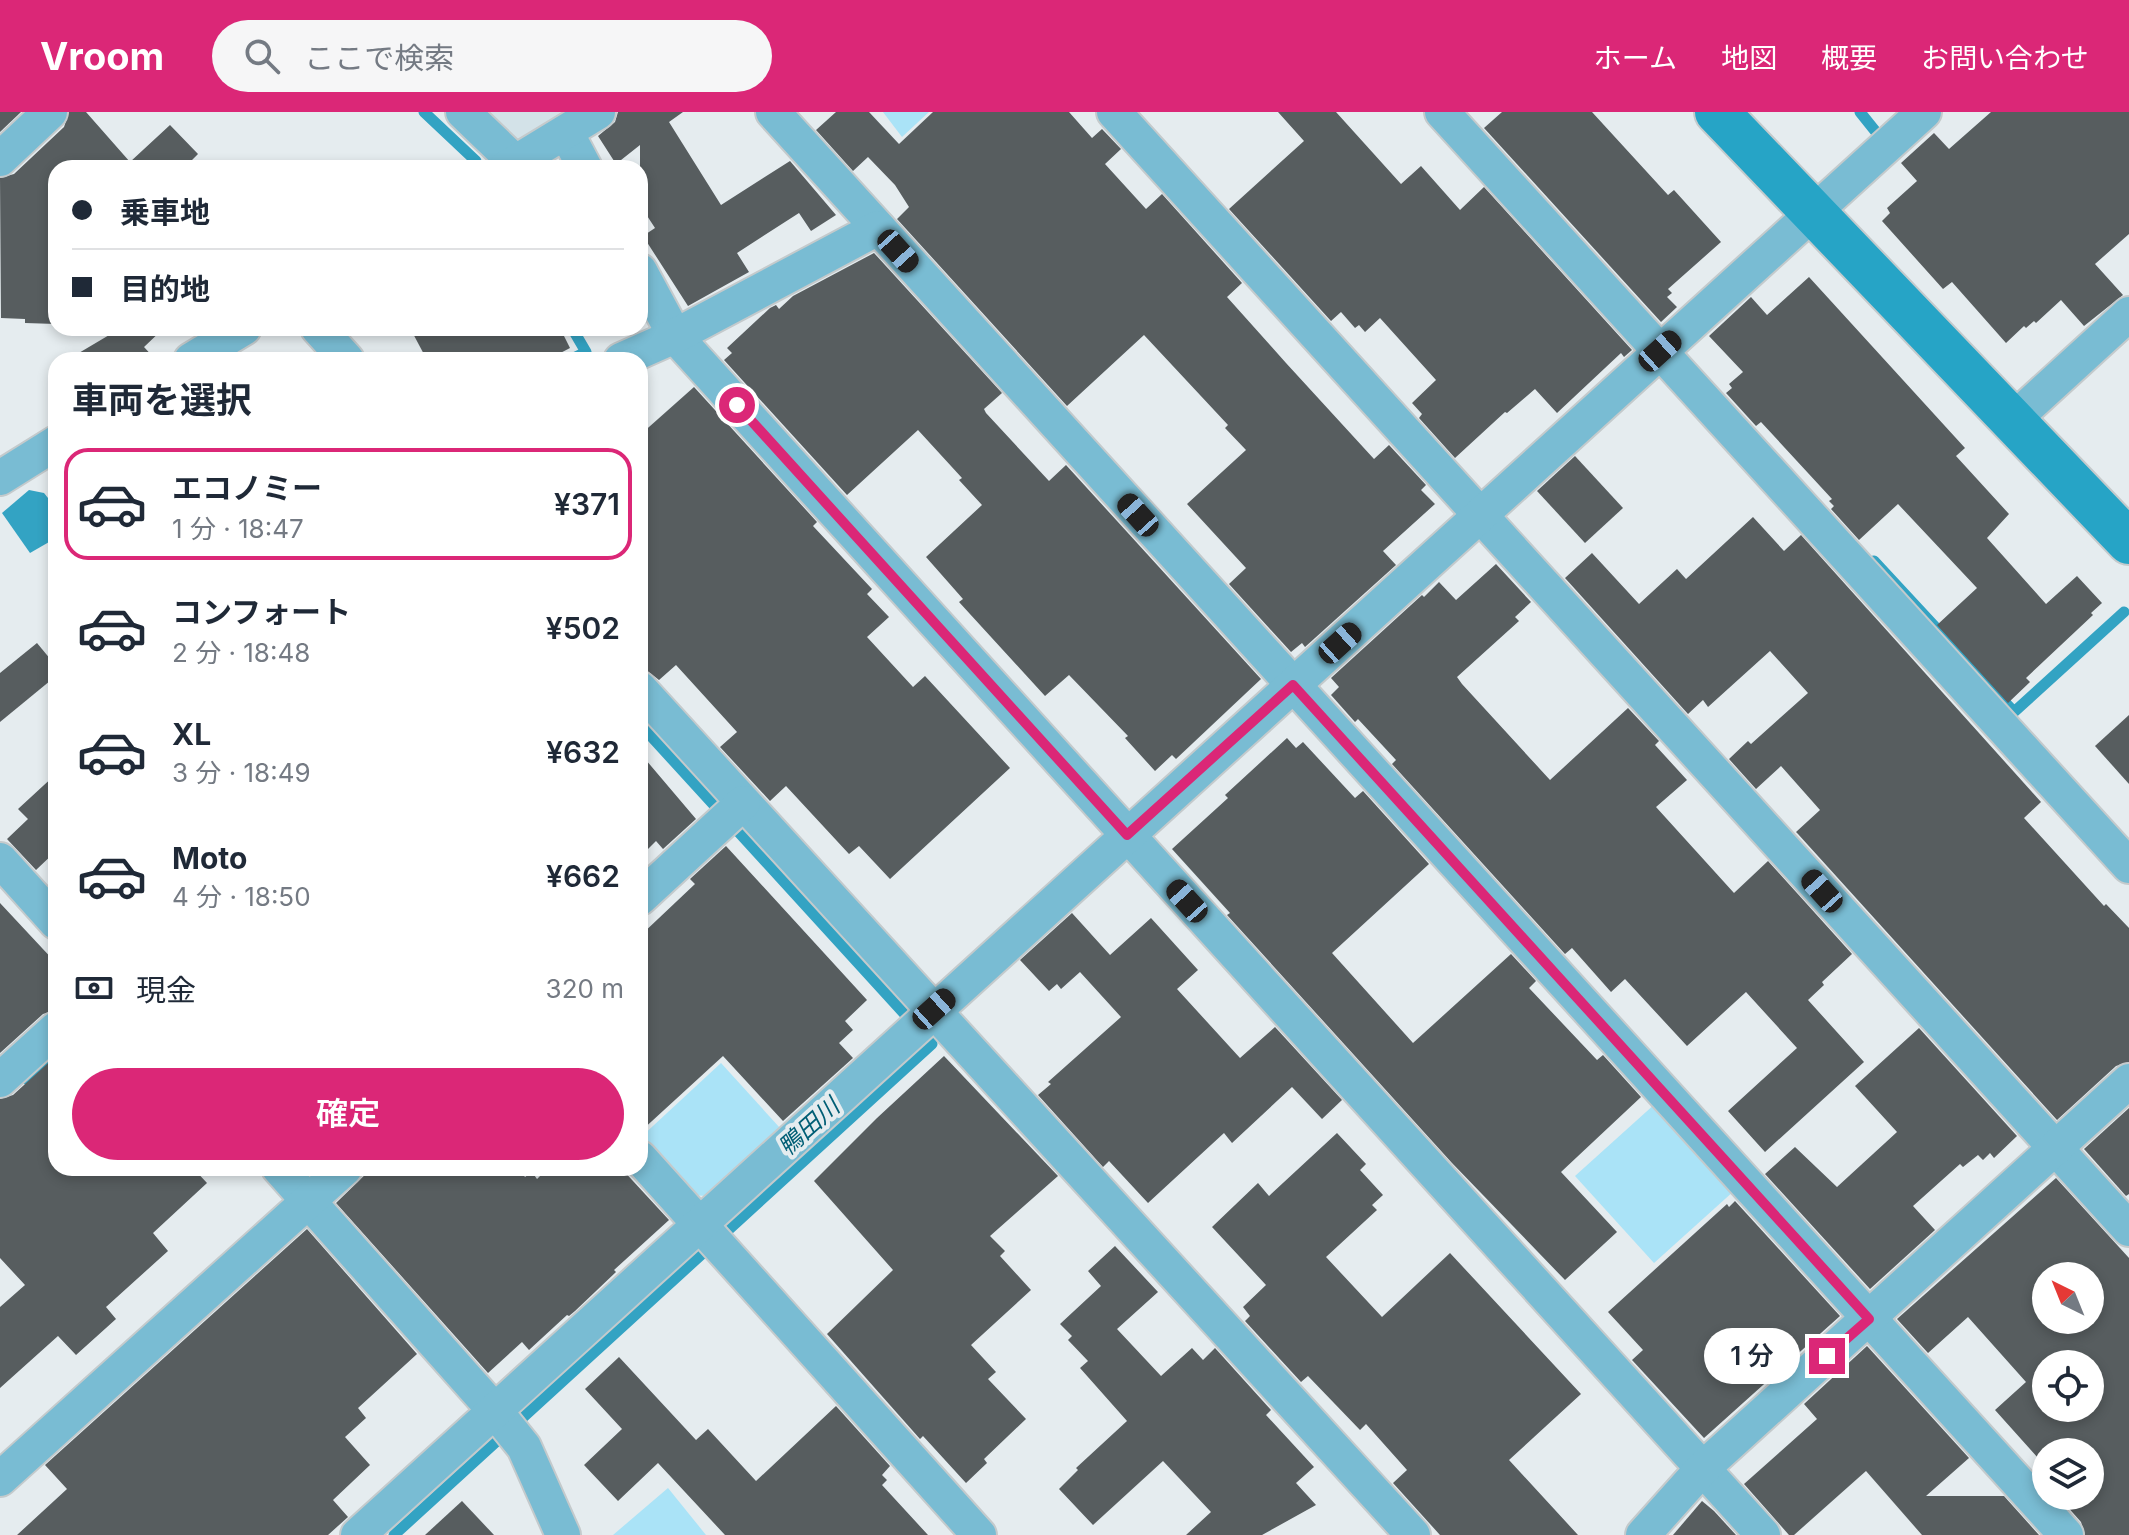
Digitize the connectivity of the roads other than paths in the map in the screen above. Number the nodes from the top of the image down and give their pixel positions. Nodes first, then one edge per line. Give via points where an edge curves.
1 (50, 112) edge
2 (463, 112) edge
3 (598, 112) edge
4 (773, 112) edge
5 (1442, 112) edge
6 (1717, 112) edge
7 (1924, 112) edge
8 (1131, 118) edge
9 (566, 132) junction
10 (0, 159) edge
11 (506, 160) edge
12 (518, 160) edge
13 (581, 160) edge
14 (1814, 213) junction
15 (878, 228) junction
16 (648, 286) edge
17 (2129, 314) edge
18 (231, 336) edge
19 (325, 336) edge
20 (675, 336) junction
21 (1660, 351) junction
22 (204, 352) edge
23 (340, 352) edge
24 (639, 352) edge
25 (2013, 420) junction
26 (48, 456) edge
27 (4, 464) edge
28 (1480, 515) junction
29 (2129, 542) edge
30 (1293, 685) junction
31 (648, 700) edge
32 (730, 815) junction
33 (1127, 835) junction
34 (0, 860) edge
35 (2129, 866) edge
36 (648, 891) edge
37 (48, 913) edge
38 (920, 1022) junction
39 (48, 1036) edge
40 (0, 1080) edge
41 (2129, 1081) edge
42 (2056, 1149) junction
43 (648, 1167) edge
44 (286, 1176) edge
45 (336, 1176) edge
46 (309, 1201) junction
47 (2129, 1229) edge
48 (713, 1240) junction
49 (1869, 1319) junction
50 (509, 1428) junction
51 (1702, 1469) junction
52 (0, 1479) edge
53 (358, 1535) edge
54 (563, 1535) edge
55 (979, 1535) edge
56 (1413, 1535) edge
57 (1643, 1535) edge
58 (1763, 1535) edge
59 (2066, 1535) edge

1 - 10 street
2 - 11 street
3 - 9 street
4 - 15 street
5 - 21 street
6 - 14 street
7 - 14 street
8 - 28 street
9 - 12 street
9 - 13 street
14 - 21 street
14 - 25 street
15 - 20 street
15 - 30 street
16 - 20 street
17 - 25 street
18 - 22 street
19 - 23 street
20 - 24 street
20 - 33 street
21 - 28 street
21 - 35 street
25 - 29 street
26 - 27 street
28 - 30 street
28 - 42 street
30 - 33 street
30 - 49 street
31 - 32 street
32 - 36 street
32 - 38 street
33 - 38 street
33 - 51 street
34 - 37 street
38 - 48 street
38 - 56 street
39 - 40 street
41 - 42 street
42 - 47 street
42 - 49 street
43 - 48 street
44 - 46 street
45 - 46 street
46 - 50 street
46 - 52 street
48 - 50 street
48 - 55 street
49 - 51 street
49 - 59 street
50 - 53 street
50 - 54 street
51 - 57 street
51 - 58 street

